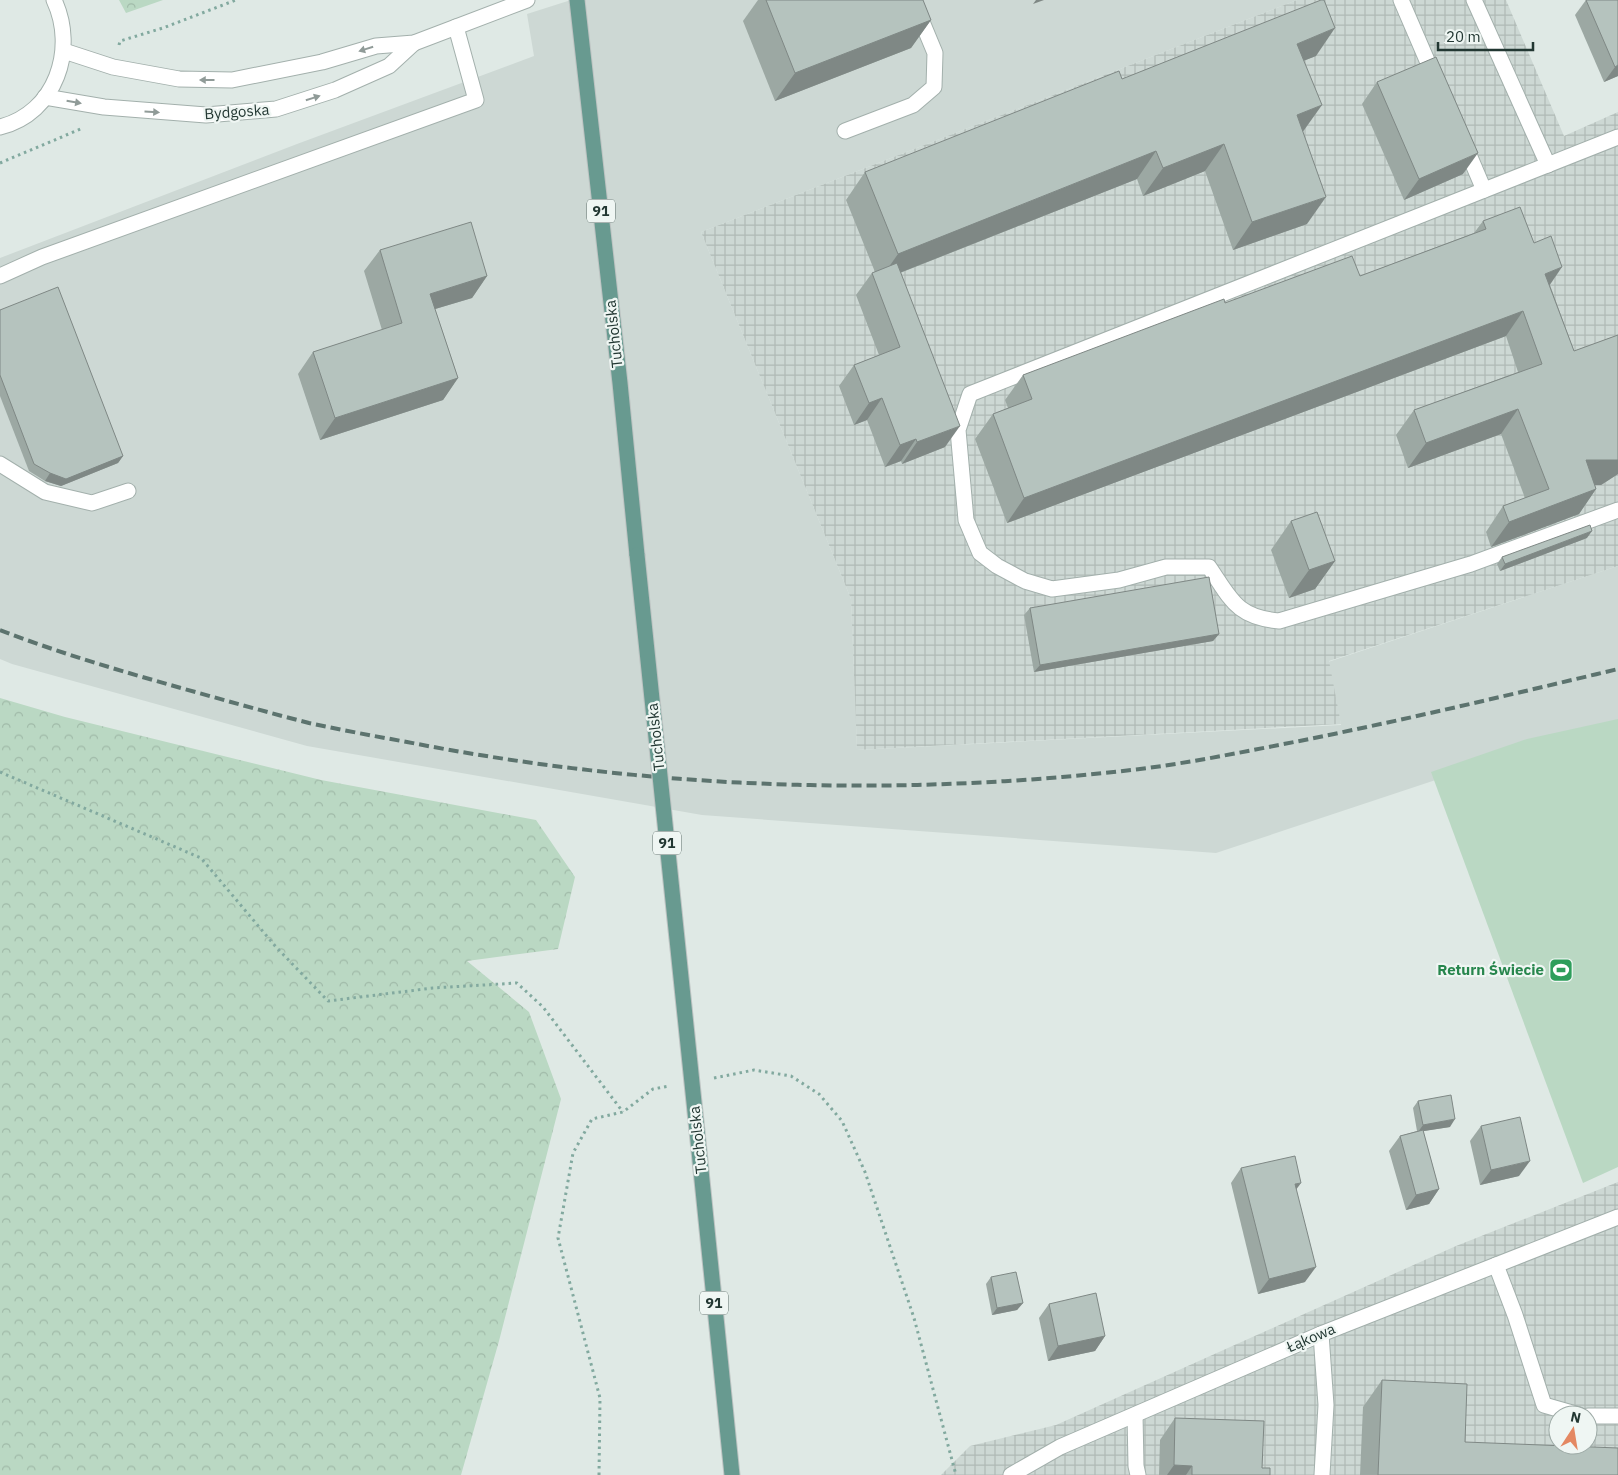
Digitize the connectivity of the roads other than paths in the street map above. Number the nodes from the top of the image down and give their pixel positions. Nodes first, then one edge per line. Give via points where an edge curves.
1 (54, 0) edge
2 (527, 0) edge
3 (577, 0) edge
4 (913, 0) edge
5 (1401, 0) edge
6 (1474, 0) edge
7 (456, 26) junction
8 (414, 43) junction
9 (64, 51) junction
10 (1441, 90) edge
11 (45, 97) junction
12 (1456, 126) edge
13 (0, 127) edge
14 (845, 132) dead end
15 (1618, 137) edge
16 (1548, 165) junction
17 (1484, 190) junction
18 (0, 276) edge
19 (0, 464) edge
20 (128, 491) dead end
21 (1618, 510) edge
22 (1618, 1217) edge
23 (1496, 1265) junction
24 (1321, 1334) junction
25 (1548, 1406) edge
26 (1135, 1415) junction
27 (1598, 1416) edge
28 (1618, 1416) edge
29 (732, 1475) edge
30 (1011, 1475) edge
31 (1138, 1475) edge
32 (1322, 1475) edge

1 - 9 street via 64,31
2 - 7 street, Bydgoska
3 - 29 main road, Tucholska / 91, bridge via 619,374
4 - 14 street via 935,53 934,87 913,105
5 - 10 street
6 - 16 street
7 - 8 street, Bydgoska
7 - 18 street via 476,100 42,257
8 -> 9 street, Bydgoska via 376,46 322,62 232,80 179,79 113,67
11 -> 8 street, Bydgoska via 104,108 206,115 276,109 335,90 389,66
9 - 11 street via 58,76
11 - 13 street via 28,114
12 - 17 street
15 - 16 street
16 - 17 street
17 - 21 street via 970,394 958,430 966,520 980,553 1025,581 1052,589 1119,580 1166,567 1209,567 1237,607 1261,620 1279,621 1471,564
19 - 20 street via 45,492 92,502
22 - 23 street, Łąkowa
23 - 24 street, Łąkowa
23 - 25 street via 1544,1405
24 - 26 street, Łąkowa
24 - 32 street via 1326,1405
26 - 30 street, Łąkowa via 1060,1447
26 - 31 street
27 - 28 street

